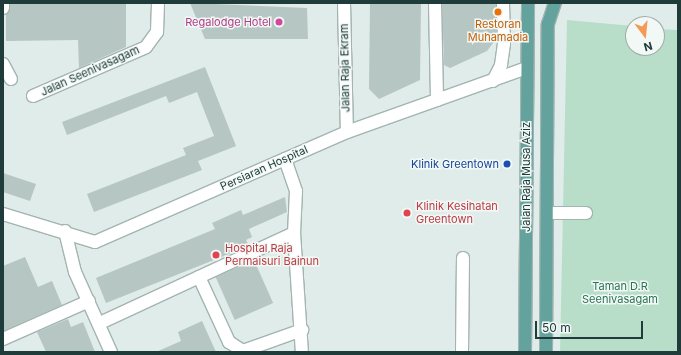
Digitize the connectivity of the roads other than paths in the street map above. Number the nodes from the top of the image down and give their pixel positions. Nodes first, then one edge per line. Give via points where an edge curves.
1 (3, 3) edge
2 (158, 3) edge
3 (344, 3) edge
4 (435, 3) edge
5 (503, 3) edge
6 (528, 3) edge
7 (555, 3) edge
8 (3, 8) edge
9 (3, 64) edge
10 (527, 68) junction
11 (11, 79) dead end
12 (493, 81) junction
13 (34, 96) dead end
14 (437, 100) junction
15 (347, 132) junction
16 (285, 159) junction
17 (586, 212) dead end
18 (547, 213) junction
19 (3, 214) edge
20 (65, 231) junction
21 (294, 233) junction
22 (463, 258) dead end
23 (199, 277) junction
24 (89, 301) junction
25 (100, 323) junction
26 (302, 330) junction
27 (3, 339) edge
28 (111, 352) edge
29 (302, 352) edge
30 (462, 352) edge
31 (525, 352) edge
32 (546, 352) edge

1 - 8 street
2 - 13 street, Jalan Seenivasagam via 157,32 146,47
3 - 15 street, Jalan Raja Ekram
4 - 14 street
5 - 12 street via 504,44 501,65
6 - 10 main road, Jalan Raja Musa Aziz
7 - 18 main road, Jalan Raja Musa Aziz via 548,24
9 - 11 street
10 - 12 street, Persiaran Hospital
10 - 31 main road, Jalan Raja Musa Aziz
12 - 14 street, Persiaran Hospital
14 - 15 street, Persiaran Hospital
15 - 16 street, Persiaran Hospital
16 - 20 street, Persiaran Hospital via 94,242
16 - 21 street via 296,190
17 - 18 street
18 - 32 main road, Jalan Raja Musa Aziz
19 - 20 street, Persiaran Hospital
20 - 24 street via 75,272
21 - 23 street
21 - 26 street
22 - 30 street
23 - 25 street
23 - 26 street via 229,342 243,351
24 - 25 street
24 - 27 street
25 - 28 street
26 - 29 street

